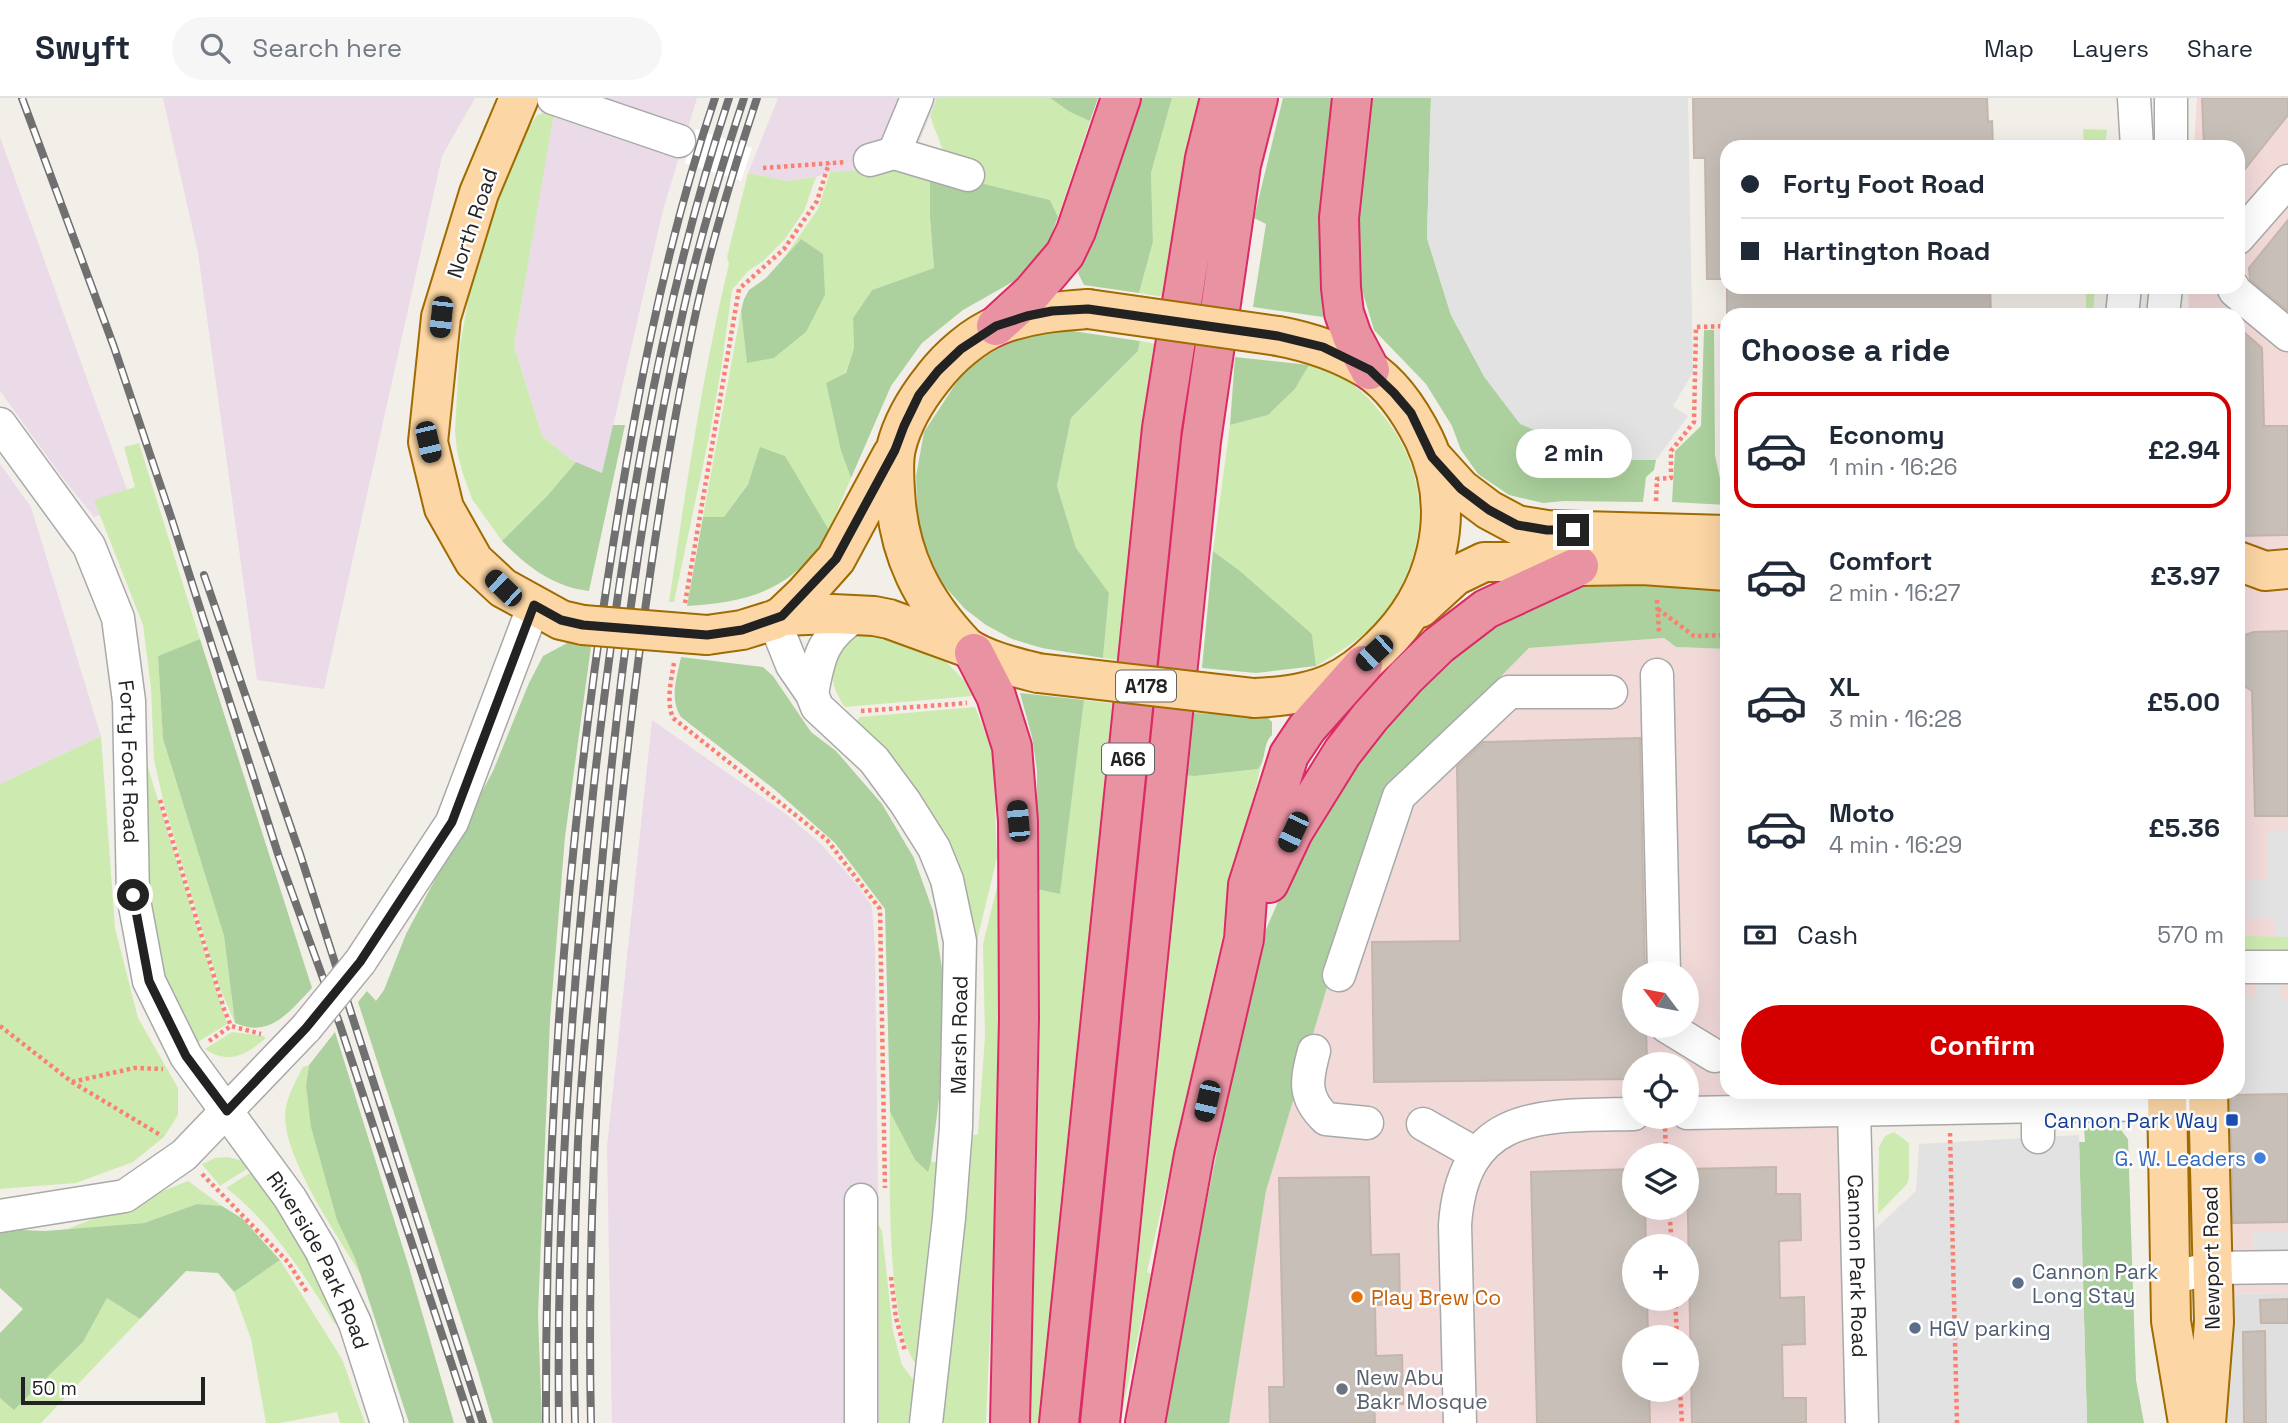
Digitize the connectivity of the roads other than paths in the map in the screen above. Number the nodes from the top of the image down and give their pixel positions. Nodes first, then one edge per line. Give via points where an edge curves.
1 (519, 98) edge
2 (554, 98) edge
3 (917, 98) edge
4 (1121, 98) edge
5 (1220, 98) edge
6 (1258, 98) edge
7 (1352, 98) edge
8 (2134, 98) edge
9 (2171, 98) edge
10 (2137, 140) edge
11 (2171, 140) edge
12 (680, 141) dead end
13 (968, 175) dead end
14 (2288, 181) edge
15 (2245, 230) edge
16 (2240, 294) edge
17 (996, 326) junction
18 (2288, 335) edge
19 (1370, 370) junction
20 (0, 424) edge
21 (895, 450) junction
22 (1432, 457) junction
23 (1720, 535) edge
24 (1579, 566) junction
25 (1720, 570) edge
26 (534, 605) junction
27 (858, 614) junction
28 (778, 618) junction
29 (1405, 622) junction
30 (970, 650) junction
31 (1363, 665) junction
32 (1657, 675) dead end
33 (1611, 692) dead end
34 (812, 694) junction
35 (1244, 939) junction
36 (1664, 961) edge
37 (2245, 967) edge
38 (2288, 967) edge
39 (1339, 975) dead end
40 (1686, 1038) edge
41 (1314, 1051) dead end
42 (1715, 1056) dead end
43 (2151, 1099) edge
44 (2167, 1099) edge
45 (2208, 1099) edge
46 (1958, 1103) edge
47 (2038, 1106) junction
48 (1854, 1110) junction
49 (227, 1111) junction
50 (1699, 1113) edge
51 (1622, 1114) edge
52 (1367, 1123) dead end
53 (1423, 1124) dead end
54 (2038, 1138) dead end
55 (1476, 1154) junction
56 (873, 1198) road end
57 (0, 1216) edge
58 (2288, 1267) edge
59 (2213, 1268) junction
60 (2171, 1278) junction
61 (387, 1423) edge
62 (861, 1423) edge
63 (926, 1423) edge
64 (1010, 1423) edge
65 (1059, 1423) edge
66 (1100, 1423) edge
67 (1145, 1423) edge
68 (1460, 1423) edge
69 (1862, 1423) edge
70 (2188, 1423) edge
71 (2206, 1423) edge

1 - 26 main road, North Road / A178 via 479,193 441,317 428,442 444,508 474,561 503,588
2 - 12 street
3 - 13 street via 882,156
4 - 17 highway via 1065,254
5 - 65 highway, A66 via 1205,158 1162,428
6 - 66 highway, A66 via 1241,165 1201,440
7 - 19 highway via 1339,218 1341,288 1344,313
8 - 10 street
9 - 11 street
14 - 15 street
16 - 18 street
17 - 19 main road, A178, bridge via 1052,311 1088,309 1278,336 1323,347
17 - 21 main road, A178 via 938,371 919,395
19 - 22 main road, A178 via 1411,413
20 - 49 street, Forty Foot Road via 89,546 118,618 129,701 133,895 149,981 186,1056
21 - 28 main road, A178 via 836,559
21 - 30 main road, A178 via 895,510 906,557 937,612
22 - 23 main road via 1461,489 1517,525 1547,530
22 - 29 main road, A178 via 1441,524 1424,591
24 - 25 main road
24 - 29 main road via 1484,562 1455,576
24 - 35 highway via 1486,609 1439,645 1378,707 1342,753 1293,832
26 - 28 main road, A178, bridge via 561,620 583,625 689,633 742,630
26 - 49 street, bridge via 452,822 360,962 299,1036
27 - 28 main road, A178
27 - 30 main road, A178 via 889,619
27 - 34 street via 828,641 818,661
28 - 34 street, Marsh Road via 792,665
29 - 31 main road, A178
30 - 31 main road, A178, bridge via 1038,673 1254,698 1280,697 1332,683
30 - 64 highway via 996,696 1012,747 1018,821 1019,1018
31 - 35 highway via 1289,755 1248,885
32 - 36 street
33 - 39 street via 1509,692 1399,796
34 - 63 street, Marsh Road via 817,707 874,760 934,848 947,880 960,941 957,1127
35 - 67 highway via 1194,1155
37 - 38 street
40 - 42 street
41 - 52 street via 1308,1092 1314,1108 1326,1119
43 - 47 street
44 - 60 main road, Newport Road
45 - 59 main road, Newport Road
46 - 47 street
46 - 48 street
47 - 54 street
48 - 50 street
48 - 69 street, Cannon Park Road
49 - 57 street via 184,1155 125,1196
49 - 61 street, Riverside Park Road via 321,1250 355,1323
51 - 55 street via 1527,1121 1508,1128
53 - 55 street
55 - 68 street via 1457,1200 1455,1225
56 - 62 street
58 - 59 street
59 - 60 street
59 - 71 main road, Newport Road
60 - 70 main road, Newport Road via 2171,1321

